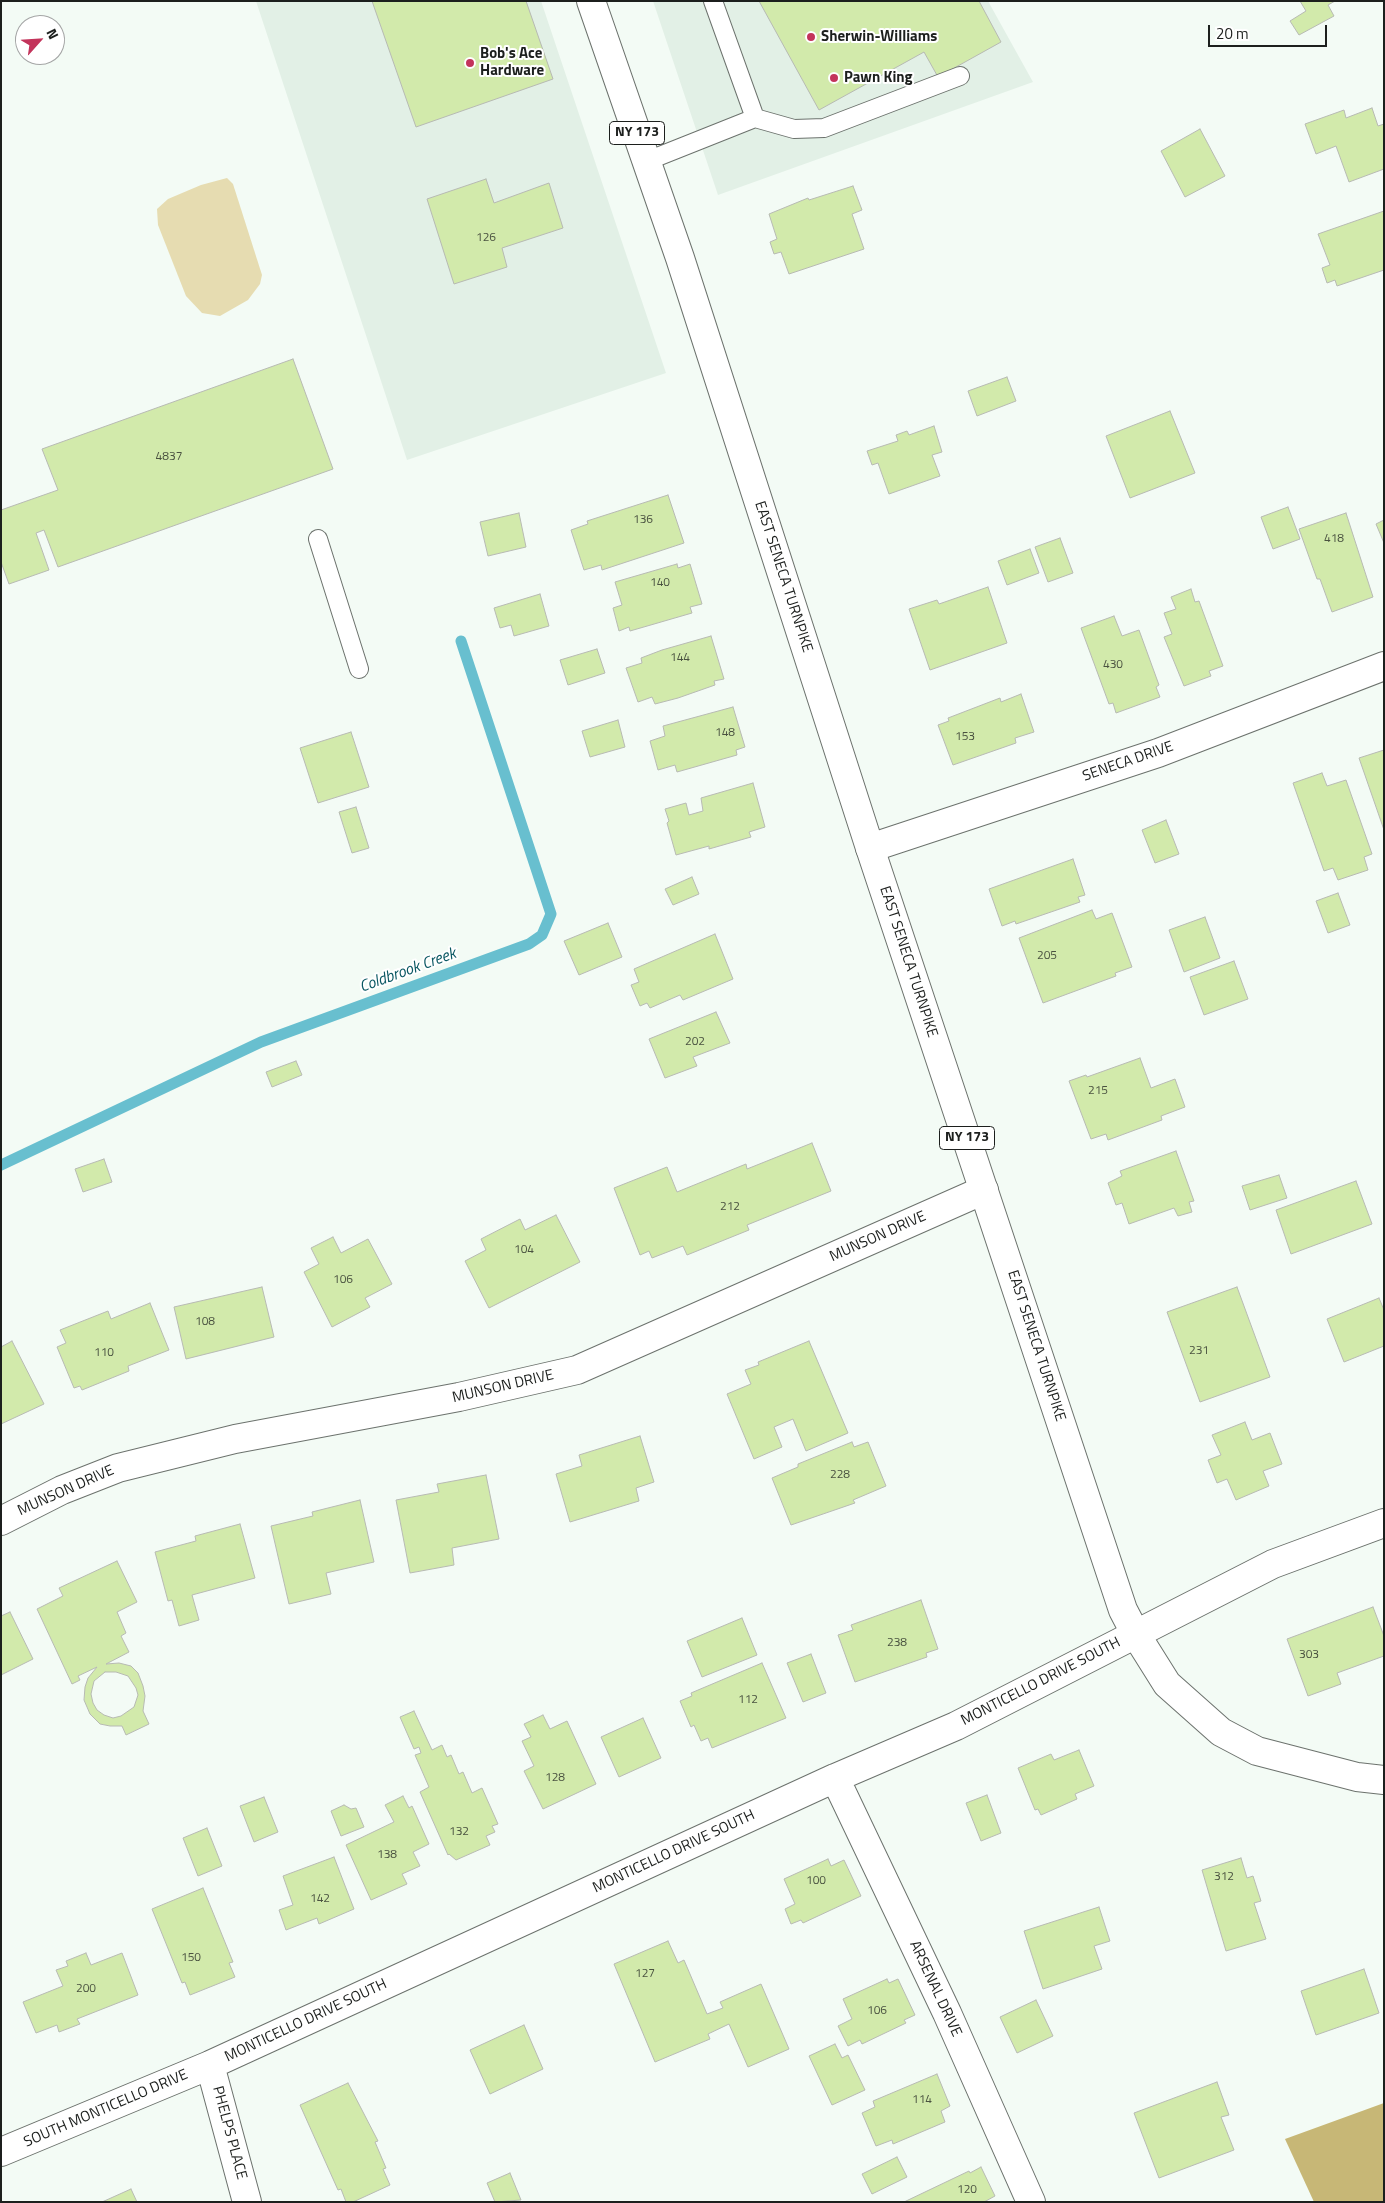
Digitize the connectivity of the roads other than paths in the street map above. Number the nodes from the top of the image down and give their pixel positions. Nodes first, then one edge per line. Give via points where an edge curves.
1 (590, 1) edge
2 (713, 1) edge
3 (960, 76) dead end
4 (755, 118) junction
5 (647, 161) junction
6 (318, 539) dead end
7 (1384, 666) edge
8 (359, 669) dead end
9 (870, 848) junction
10 (984, 1190) junction
11 (1, 1521) edge
12 (1384, 1523) edge
13 (1135, 1633) junction
14 (835, 1778) junction
15 (1384, 1780) edge
16 (210, 2065) junction
17 (1, 2152) edge
18 (247, 2202) edge
19 (1032, 2202) edge

1 - 5 street, EAST SENECA TURNPIKE / NY 173
2 - 4 lane
3 - 4 lane via 824,128 794,130
4 - 5 lane
5 - 9 street, EAST SENECA TURNPIKE / NY 173
6 - 8 lane
7 - 9 street, SENECA DRIVE via 1158,753
9 - 10 street, EAST SENECA TURNPIKE / NY 173
10 - 11 street, MUNSON DRIVE via 577,1370 459,1397 235,1439 118,1468 62,1490
10 - 13 street, EAST SENECA TURNPIKE / NY 173 via 1123,1610
12 - 13 street, MONTICELLO DRIVE SOUTH via 1273,1564
13 - 14 street, MONTICELLO DRIVE SOUTH via 956,1726
13 - 15 street, EAST SENECA TURNPIKE / NY 173 via 1167,1684 1221,1732 1257,1752 1357,1777
14 - 16 street, MONTICELLO DRIVE SOUTH
14 - 19 street, ARSENAL DRIVE via 947,2013
16 - 17 street, SOUTH MONTICELLO DRIVE
16 - 18 street, PHELPS PLACE

